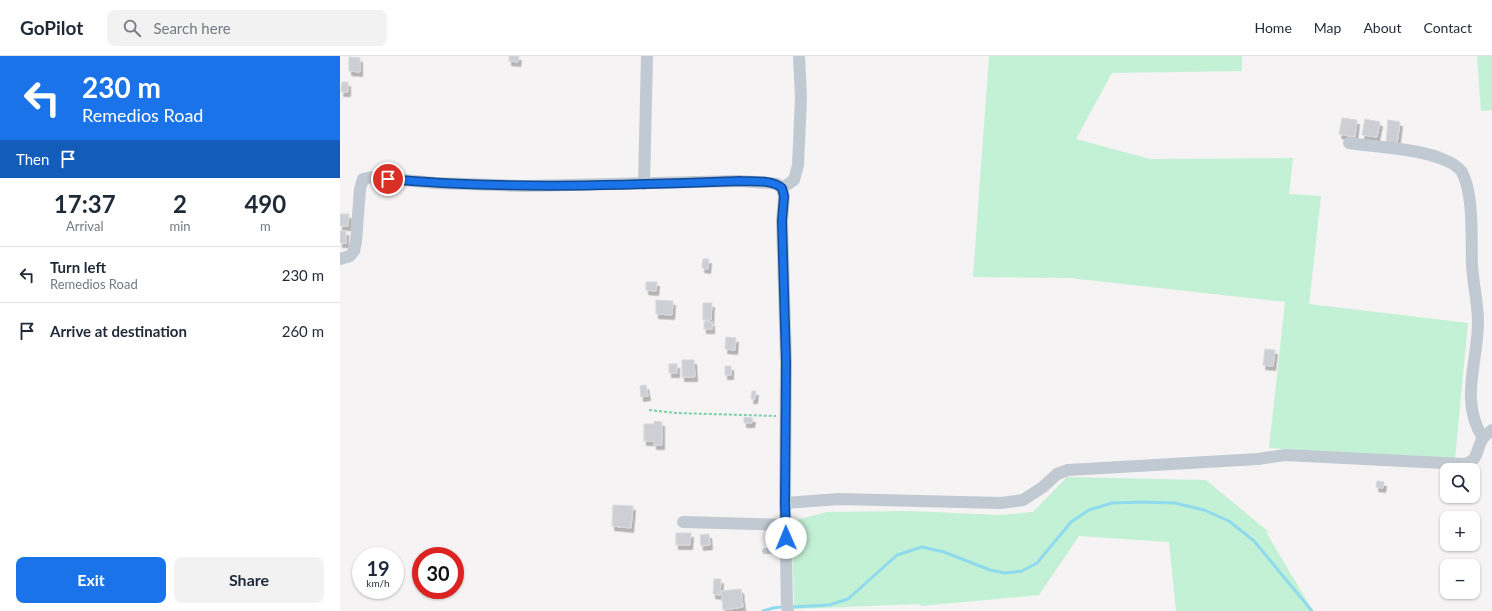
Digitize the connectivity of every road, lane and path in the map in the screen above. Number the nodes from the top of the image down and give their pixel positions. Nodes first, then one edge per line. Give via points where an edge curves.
1 (647, 56) edge
2 (799, 56) edge
3 (1349, 144) dead end
4 (644, 184) junction
5 (782, 188) junction
6 (340, 259) edge
7 (649, 410) dead end
8 (785, 416) junction
9 (1488, 434) edge
10 (785, 503) junction
11 (683, 522) dead end
12 (786, 525) junction
13 (765, 551) dead end
14 (786, 552) junction
15 (788, 611) edge

1 - 4 street
2 - 5 street via 802,98 798,165 794,180
3 - 9 street via 1423,153 1448,161 1461,171 1468,191 1478,322 1471,385 1472,413 1476,427
4 - 5 street via 739,181 777,184
4 - 6 street via 526,186 435,183 372,177 363,179 354,251 350,256
5 - 8 street
7 - 8 path
8 - 10 street
9 - 10 street via 1477,456 1470,463 1463,464 1285,455 1258,459 1068,470 1057,474 1023,500 1001,503 839,499
10 - 12 street
11 - 12 street
12 - 14 street
13 - 14 lane
14 - 15 street

